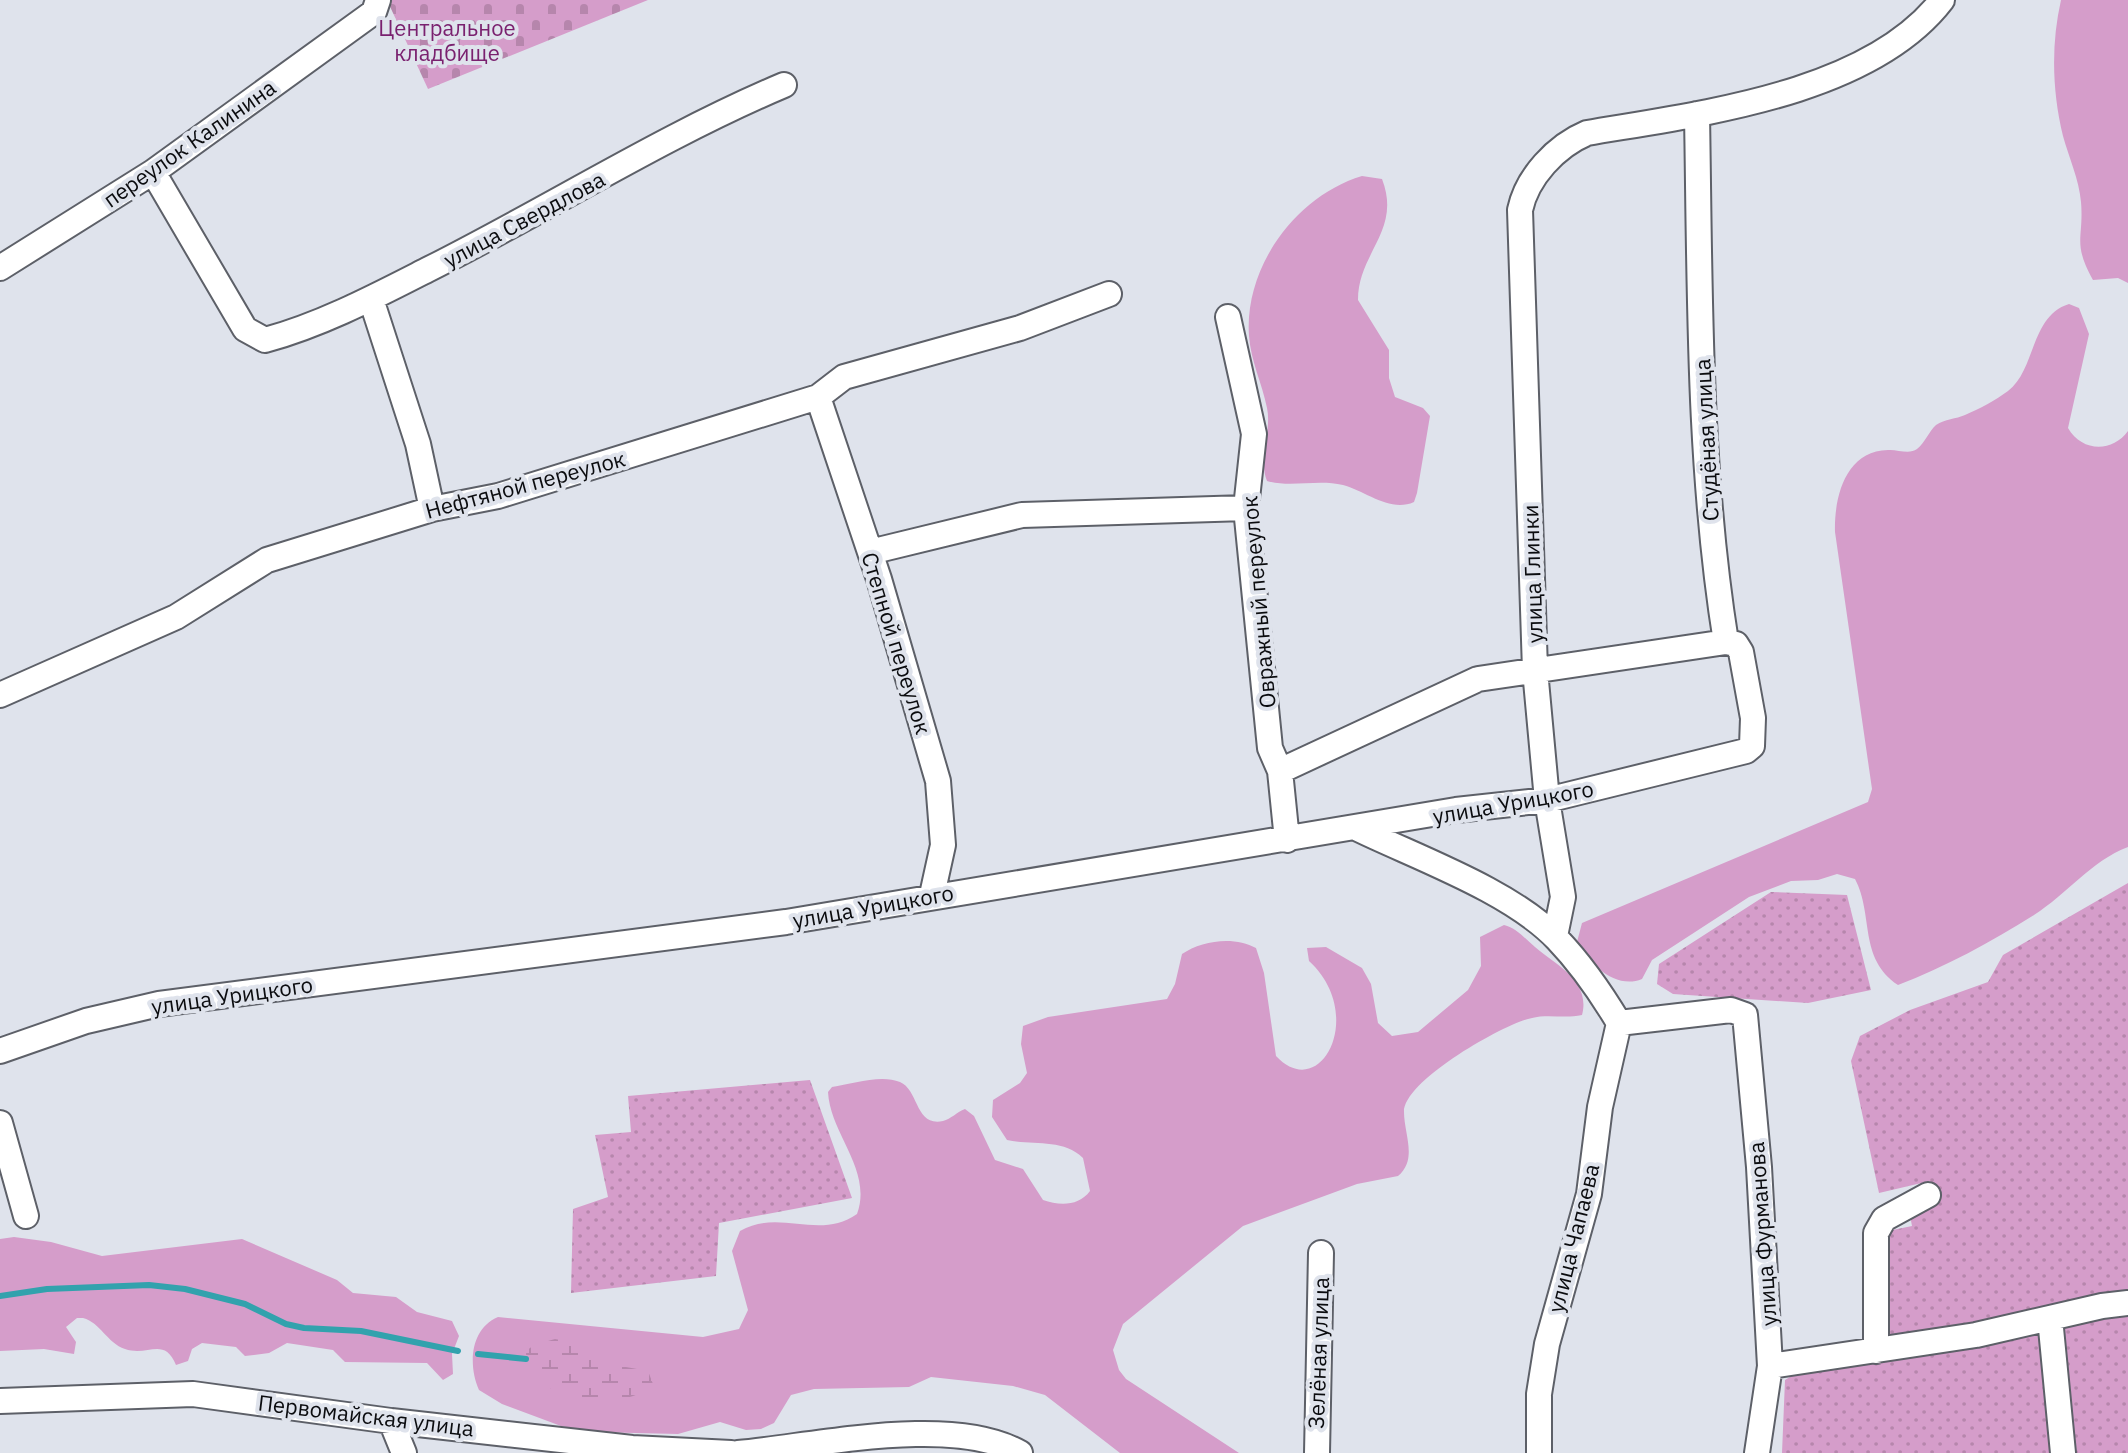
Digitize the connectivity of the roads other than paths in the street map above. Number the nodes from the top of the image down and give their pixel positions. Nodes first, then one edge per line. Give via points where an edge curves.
1 (1942, 0) edge
2 (376, 6) edge
3 (784, 85) dead end
4 (1697, 114) junction
5 (153, 172) junction
6 (0, 268) edge
7 (1109, 294) dead end
8 (371, 299) junction
9 (1228, 317) dead end
10 (818, 397) junction
11 (1246, 508) junction
12 (432, 509) junction
13 (870, 552) junction
14 (1726, 642) junction
15 (1535, 670) junction
16 (0, 695) edge
17 (1746, 751) joint
18 (1280, 771) junction
19 (1547, 800) junction
20 (1358, 829) junction
21 (1287, 840) junction
22 (932, 895) junction
23 (1555, 936) junction
24 (1619, 1023) junction
25 (0, 1051) edge
26 (0, 1123) edge
27 (1928, 1195) dead end
28 (26, 1216) dead end
29 (1321, 1253) dead end
30 (2128, 1303) edge
31 (2050, 1318) junction
32 (1876, 1351) junction
33 (1770, 1366) junction
34 (0, 1401) edge
35 (391, 1421) junction
36 (404, 1453) edge
37 (731, 1453) edge
38 (738, 1453) edge
39 (1020, 1453) edge
40 (1317, 1453) edge
41 (1539, 1453) edge
42 (1757, 1453) edge
43 (2063, 1453) edge

1 - 4 street via 1868,59 1815,83
2 - 5 street, переулок Калинина
3 - 8 street, улица Свердлова via 716,114 528,220
4 - 14 street, Студёная улица via 1711,551
4 - 15 street, улица Глинки via 1572,139 1529,183 1520,210
5 - 6 street, переулок Калинина
5 - 8 street, улица Свердлова via 245,329 258,339 273,338
7 - 10 street, Нефтяной переулок via 1020,328 844,377
8 - 12 street via 418,444
9 - 11 street, Овражный переулок via 1254,434
10 - 12 street, Нефтяной переулок via 498,496
10 - 13 street, Степной переулок
11 - 13 street via 1022,515
11 - 18 street, Овражный переулок via 1270,748
12 - 16 street, Нефтяной переулок via 267,560 176,617
13 - 22 street, Степной переулок via 938,781 943,845
14 - 15 street
14 - 17 street, Студёная улица via 1741,652 1755,736
15 - 18 street via 1478,679
15 - 19 street, улица Глинки
17 - 19 street, улица Урицкого
18 - 21 street, Овражный переулок
19 - 20 street, улица Урицкого
19 - 23 street, улица Глинки via 1563,897
20 - 21 street, улица Урицкого
20 - 23 street via 1495,894
21 - 22 street, улица Урицкого
22 - 25 street, улица Урицкого via 786,922 159,1004 86,1021
23 - 24 street via 1590,976
24 - 33 street, улица Фурманова via 1731,1010 1745,1015
24 - 41 street, улица Чапаева via 1600,1107 1589,1194 1547,1344 1539,1394
26 - 28 street
27 - 32 street via 1884,1219 1876,1233
29 - 40 street, Зелёная улица
30 - 31 street
31 - 32 street
31 - 43 street
32 - 33 street
33 - 42 street, улица Фурманова
34 - 35 street, Первомайская улица via 193,1394
35 - 36 street
35 - 37 street, Первомайская улица via 632,1448
38 - 39 street via 930,1433 1003,1443

